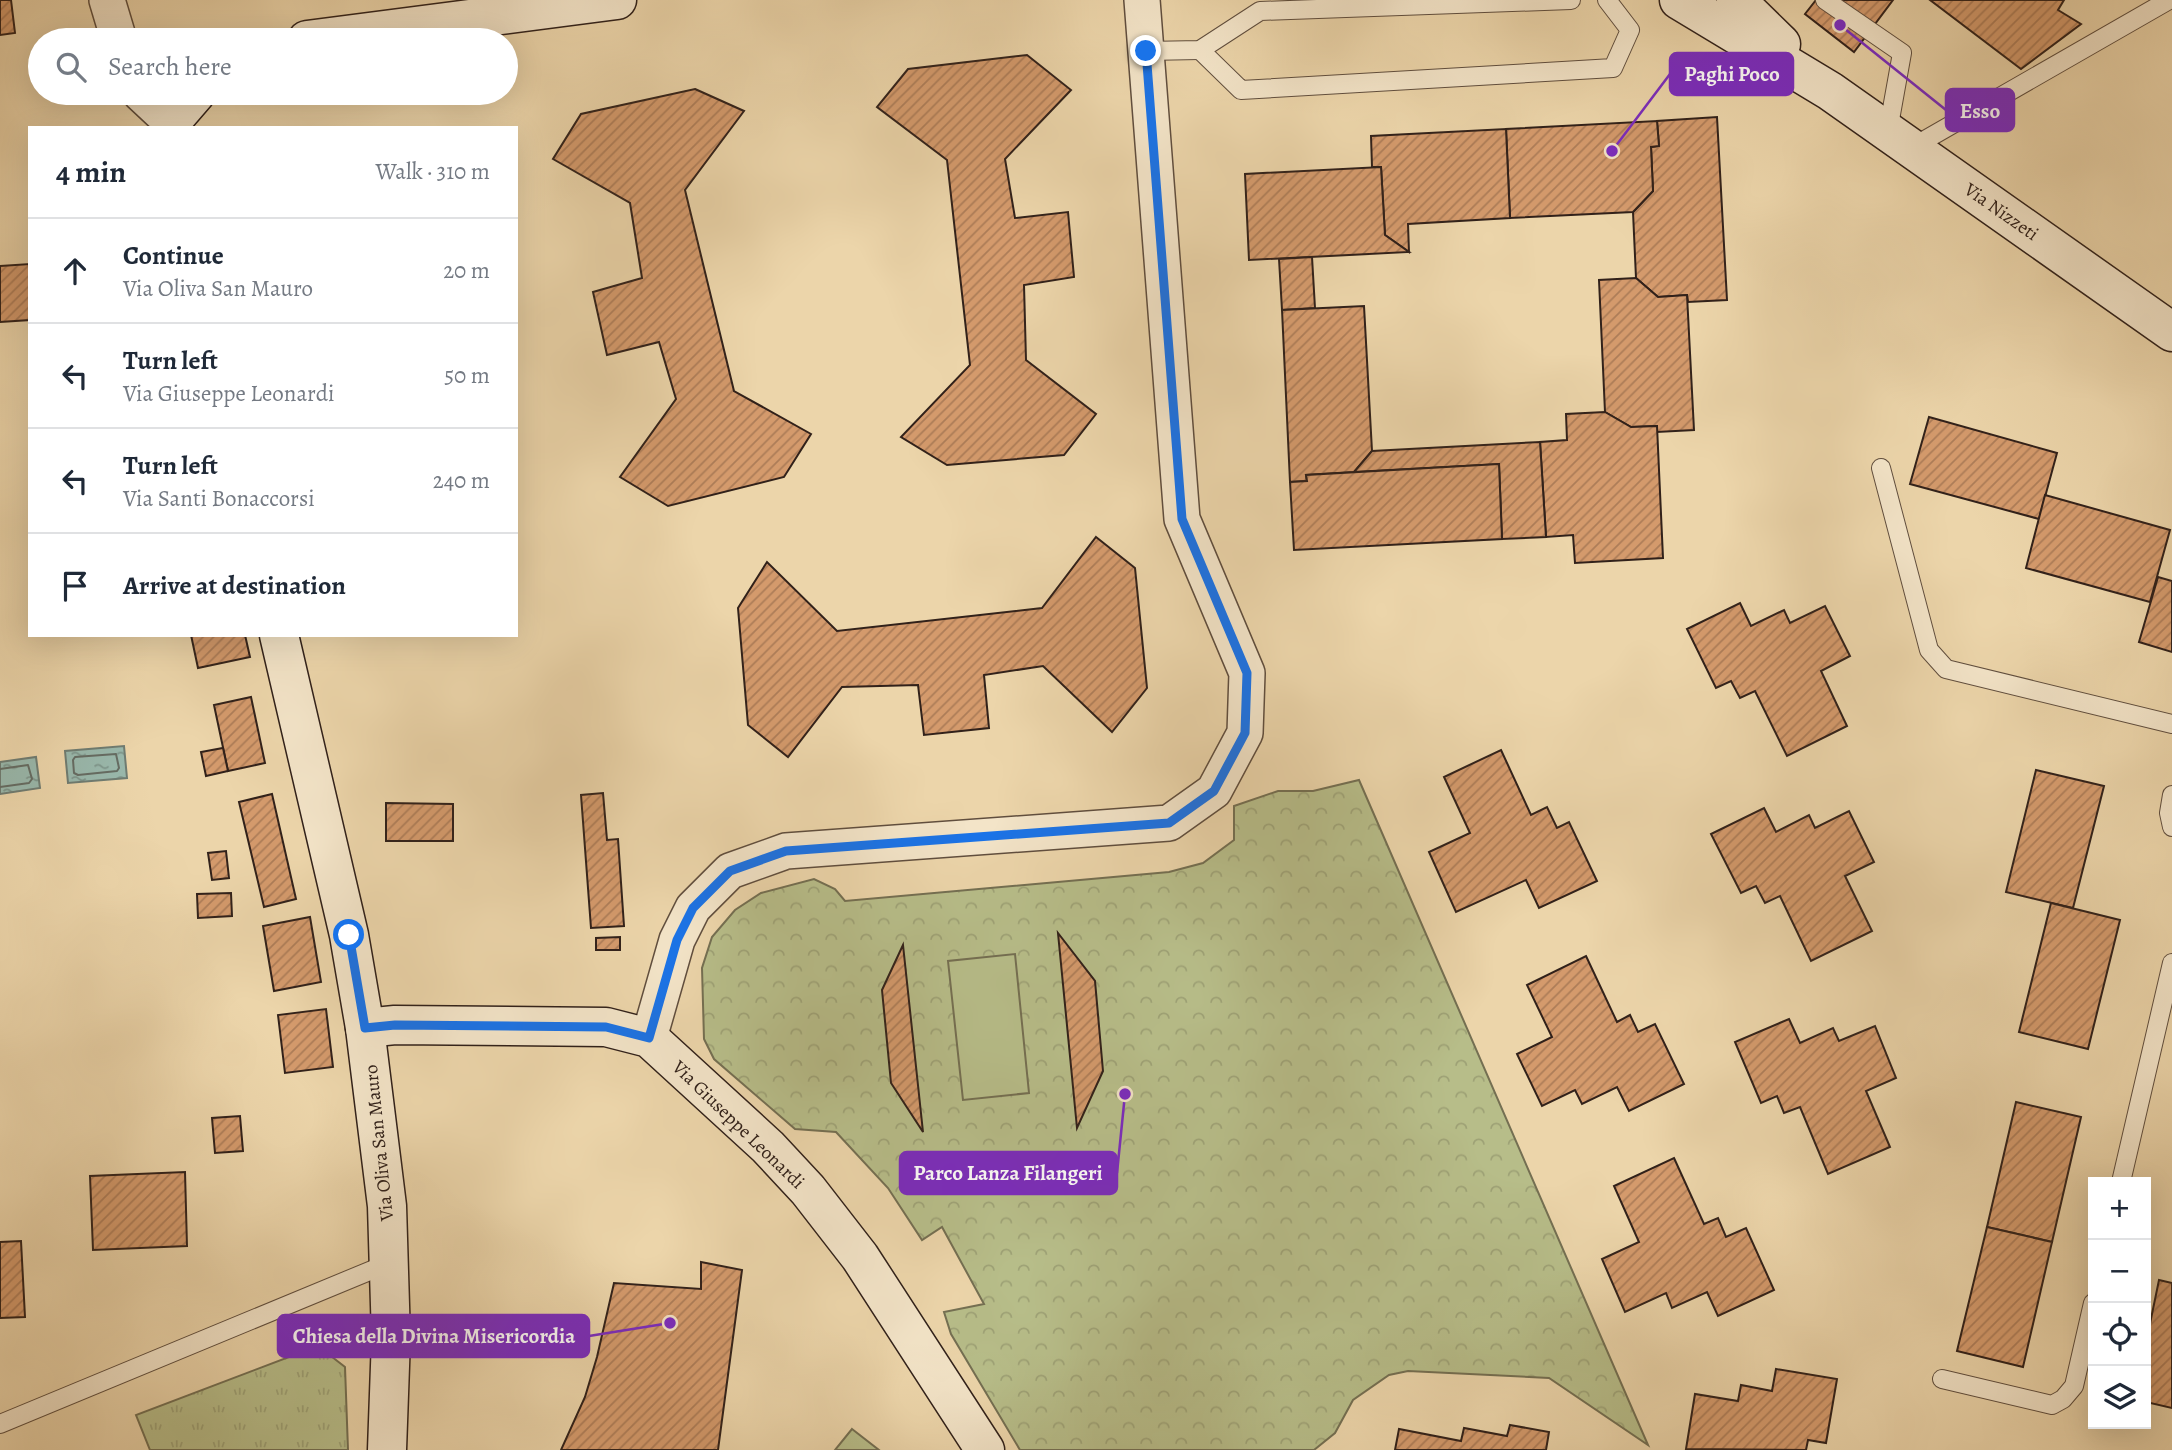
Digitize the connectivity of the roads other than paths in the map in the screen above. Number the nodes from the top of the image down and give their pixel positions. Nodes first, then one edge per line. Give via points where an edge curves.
1 (107, 0) edge
2 (617, 0) edge
3 (1142, 0) edge
4 (1571, 0) edge
5 (1607, 0) edge
6 (1679, 0) edge
7 (1825, 0) edge
8 (2169, 0) edge
9 (1739, 1) edge
10 (115, 28) edge
11 (400, 28) edge
12 (1200, 50) junction
13 (1146, 51) junction
14 (1830, 91) junction
15 (152, 105) edge
16 (187, 105) edge
17 (171, 125) edge
18 (1899, 139) junction
19 (2165, 319) edge
20 (1881, 468) dead end
21 (279, 637) edge
22 (2172, 724) edge
23 (2172, 795) edge
24 (2172, 827) edge
25 (2172, 963) edge
26 (365, 1028) junction
27 (649, 1038) junction
28 (2122, 1177) edge
29 (388, 1263) junction
30 (2088, 1325) edge
31 (1942, 1379) dead end
32 (0, 1424) edge
33 (387, 1450) edge
34 (985, 1450) edge

1 - 10 street
2 - 11 street
3 - 13 street
4 - 12 lane via 1261,11
5 - 12 lane via 1630,30 1613,68 1241,90
6 - 14 street
7 - 18 lane via 1902,53
8 - 18 lane
9 - 14 street
12 - 13 lane
13 - 27 street via 1182,519 1247,673 1245,733 1214,791 1169,823 786,851 730,871 693,908 677,940
14 - 18 street, Via Nizzeti
15 - 17 street
16 - 17 street
18 - 19 street, Via Nizzeti
20 - 22 lane via 1929,650 1946,669
21 - 26 street, Via Oliva San Mauro via 349,935
23 - 24 lane
25 - 28 lane
26 - 27 street, Via Giuseppe Leonardi via 606,1027
26 - 29 street, Via Oliva San Mauro via 387,1206
27 - 34 street, Via Giuseppe Leonardi via 808,1190 860,1257
29 - 32 lane
29 - 33 street, Via Oliva San Mauro
30 - 31 lane via 2074,1386 2052,1405

